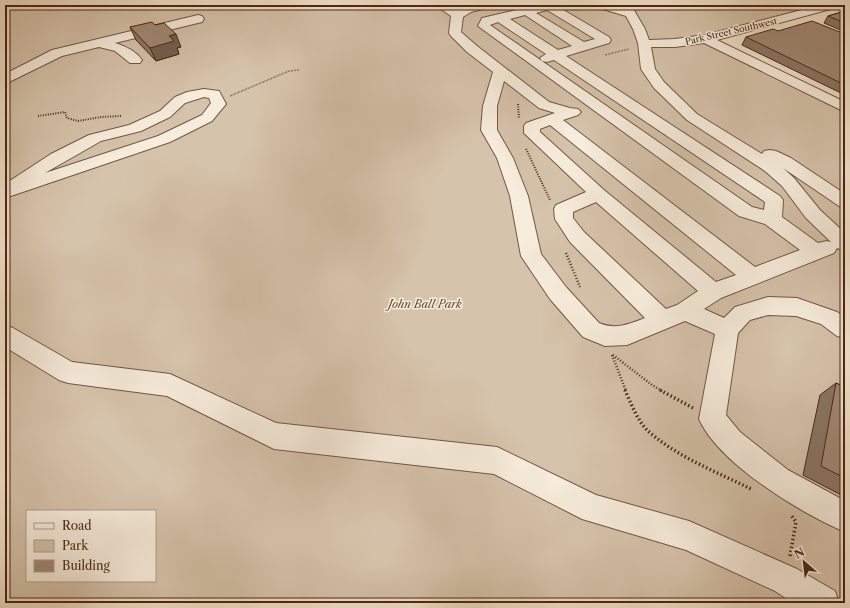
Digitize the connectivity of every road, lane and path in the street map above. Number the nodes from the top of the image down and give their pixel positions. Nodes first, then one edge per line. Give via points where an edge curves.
1 (440, 5) edge
2 (486, 5) edge
3 (600, 5) edge
4 (834, 5) edge
5 (628, 10) edge
6 (526, 11) junction
7 (457, 15) junction
8 (792, 16) junction
9 (500, 18) junction
10 (198, 19) dead end
11 (808, 23) edge
12 (706, 39) junction
13 (100, 43) junction
14 (644, 43) junction
15 (582, 47) junction
16 (556, 55) junction
17 (135, 60) dead end
18 (534, 61) junction
19 (299, 70) dead end
20 (500, 71) junction
21 (5, 80) edge
22 (648, 88) junction
23 (619, 98) junction
24 (218, 100) junction
25 (594, 105) junction
26 (845, 108) edge
27 (570, 113) junction
28 (38, 116) dead end
29 (127, 116) dead end
30 (552, 119) junction
31 (728, 140) junction
32 (6, 192) edge
33 (598, 194) junction
34 (845, 202) edge
35 (772, 219) junction
36 (844, 243) edge
37 (816, 252) junction
38 (753, 277) junction
39 (714, 292) junction
40 (686, 311) junction
41 (663, 321) junction
42 (727, 329) junction
43 (845, 329) edge
44 (5, 334) edge
45 (612, 354) dead end
46 (757, 492) dead end
47 (788, 512) dead end
48 (845, 517) edge
49 (786, 580) junction
50 (823, 603) edge

1 - 7 street
2 - 7 street
3 - 5 street
4 - 8 street, Park Street Southwest
5 - 14 street
6 - 9 street
6 - 15 street
6 - 15 street via 549,6 605,40
7 - 20 street via 455,33
8 - 11 street
8 - 12 street, Park Street Southwest
9 - 16 street
9 - 18 street via 486,21 484,26
10 - 13 street
12 - 14 street, Park Street Southwest via 677,43
12 - 26 street
13 - 17 street via 123,49
13 - 21 street via 57,53
14 - 22 street
15 - 16 street
16 - 18 street
16 - 23 street
18 - 25 street
19 - 24 path via 289,71
20 - 27 street via 544,105
20 - 41 street via 490,106 489,130 505,158 519,196 531,256 558,293 591,330 606,336 627,335
22 - 23 street
22 - 31 street
23 - 25 street
23 - 35 street via 774,200
24 - 32 street via 219,104 207,118 164,139
24 - 32 street via 214,94 204,93 186,97 165,114 135,128 95,138 57,158
25 - 27 street
25 - 35 street via 746,212
27 - 30 street
28 - 29 path via 65,112 67,118 77,121
30 - 33 street via 532,126 532,133
30 - 38 street
31 - 34 street via 760,150 785,162
31 - 36 street via 788,182 813,214
33 - 39 street
33 - 41 street via 563,209 564,219 577,238
35 - 37 street
36 - 37 street
37 - 38 street
38 - 39 street
39 - 40 street
40 - 41 street
40 - 42 street
42 - 43 street via 743,313 768,306 797,307 829,318
42 - 48 street via 712,419 730,441 778,480
44 - 49 street via 68,372 170,385 274,436 497,461 592,509 689,536
45 - 46 path via 630,404 646,429 672,448
47 - 49 path via 796,522
49 - 50 street

